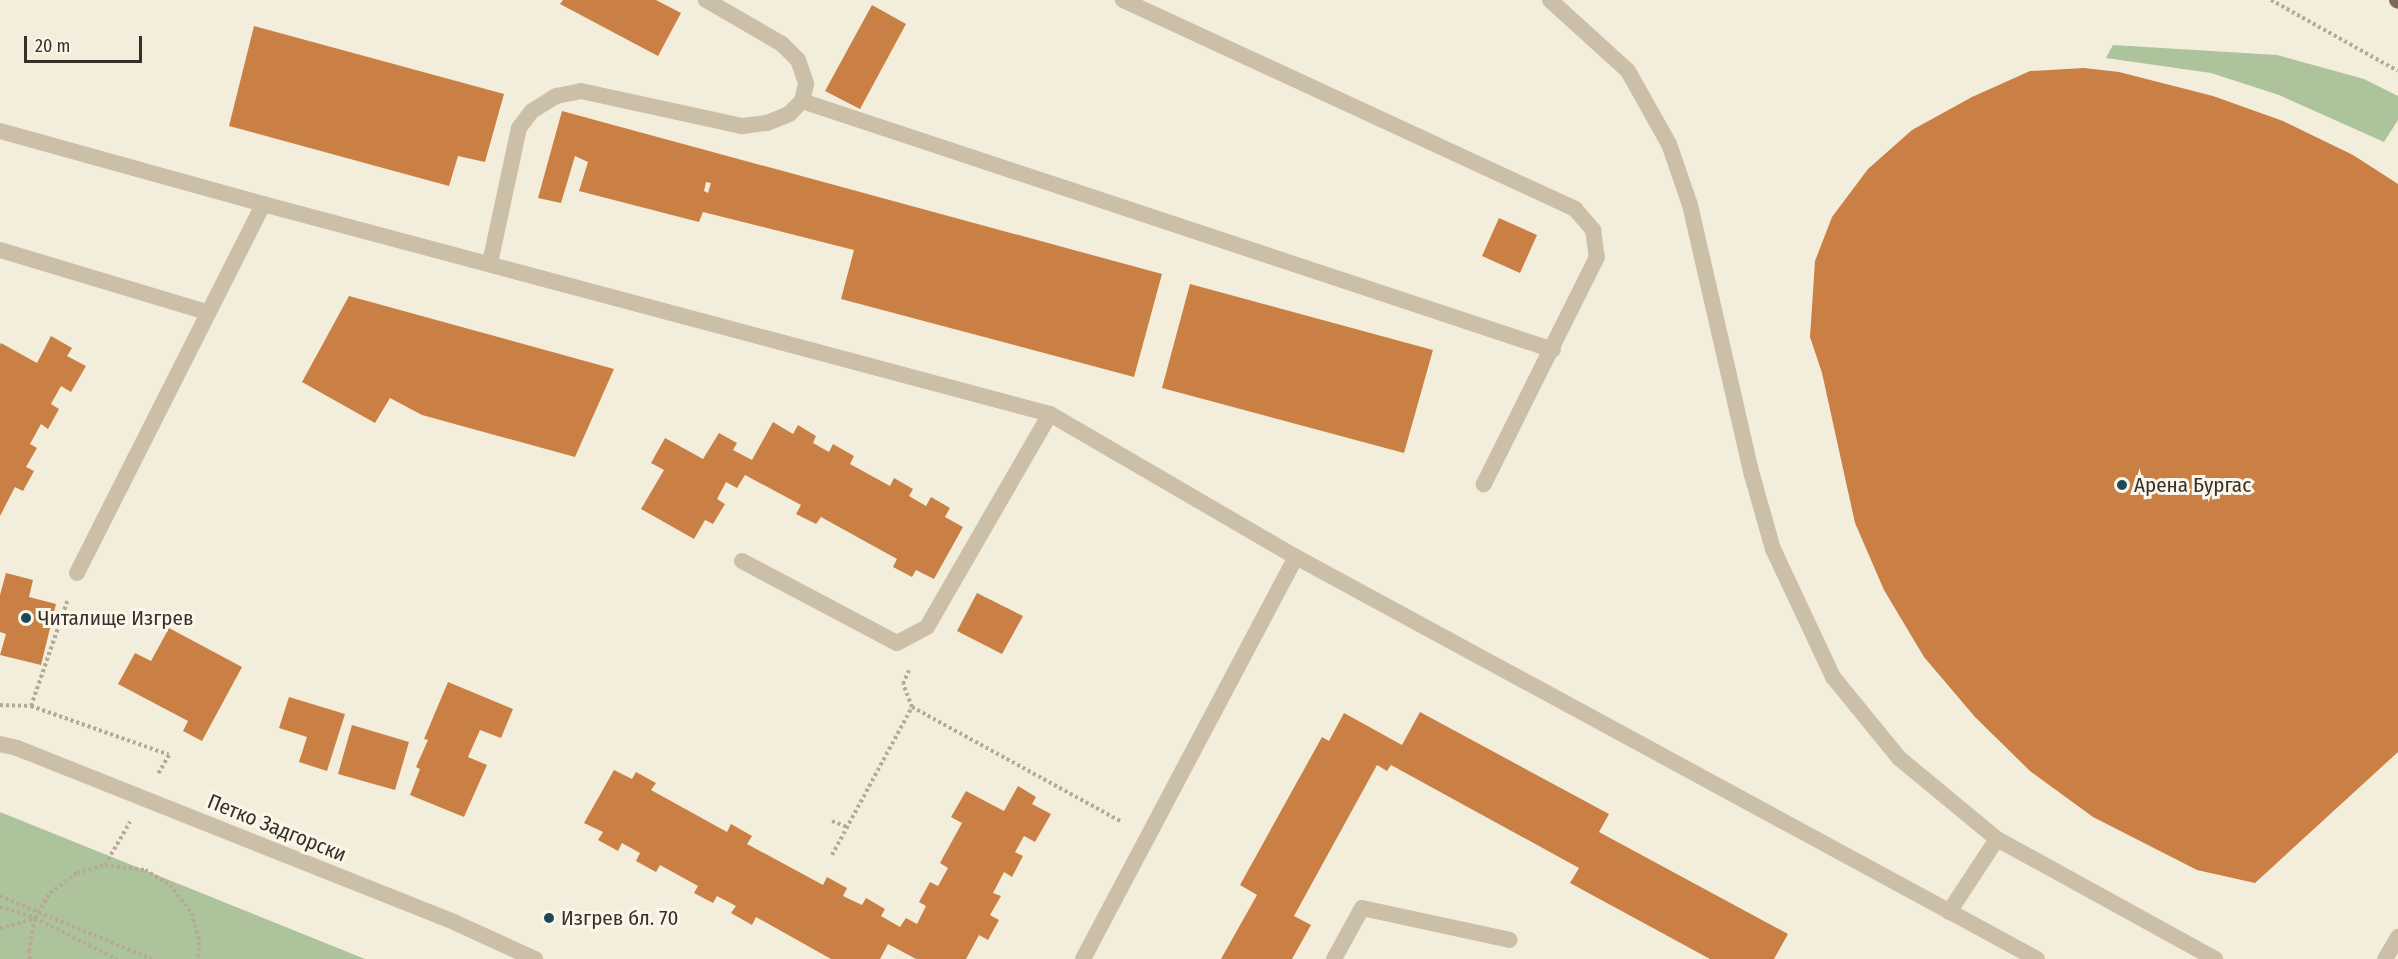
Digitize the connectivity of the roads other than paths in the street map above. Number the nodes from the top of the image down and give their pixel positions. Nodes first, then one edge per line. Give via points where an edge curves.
1 (706, 0) edge
2 (1123, 0) edge
3 (1550, 0) edge
4 (802, 101) junction
5 (0, 131) edge
6 (263, 204) junction
7 (0, 250) edge
8 (490, 263) junction
9 (207, 312) junction
10 (1553, 350) junction
11 (1050, 414) junction
12 (1484, 484) dead end
13 (1296, 557) junction
14 (742, 561) dead end
15 (77, 573) road end
16 (0, 744) edge
17 (1997, 839) junction
18 (1950, 912) junction
19 (2398, 937) edge
20 (1510, 940) dead end
21 (535, 959) edge
22 (1083, 959) edge
23 (1334, 959) edge
24 (2037, 959) edge
25 (2215, 959) edge
26 (2385, 959) edge

1 - 4 street via 782,44 798,60 806,82
2 - 10 street via 1575,209 1593,230 1597,257
3 - 17 street via 1628,71 1669,144 1690,205 1752,475 1773,549 1833,677 1899,758
4 - 8 street via 789,114 767,123 742,126 581,91 556,96 532,111 519,128
4 - 10 street
5 - 6 street
6 - 8 street
6 - 9 street
7 - 9 street
8 - 11 street
9 - 15 street
10 - 12 street
11 - 13 street
11 - 14 street via 927,627 897,644
13 - 18 street
13 - 22 street
16 - 21 street, Петко Задгорски via 456,923
17 - 18 street
17 - 25 street
18 - 24 street
19 - 26 street
20 - 23 street via 1362,908

